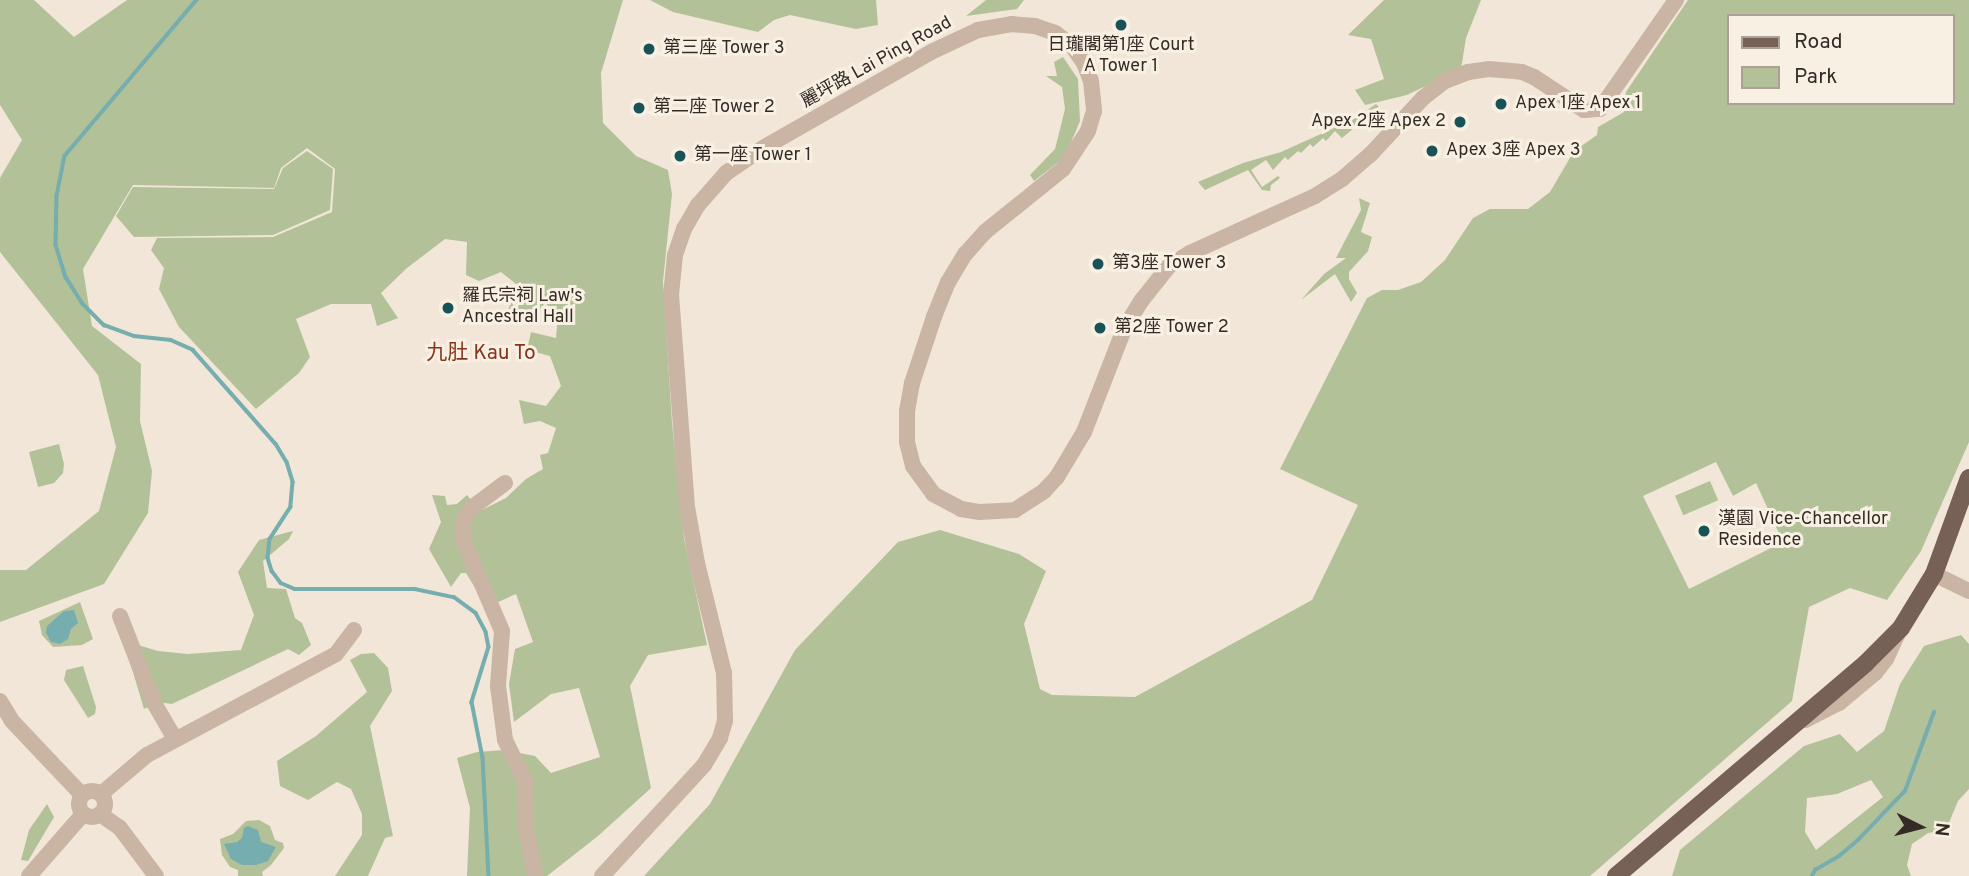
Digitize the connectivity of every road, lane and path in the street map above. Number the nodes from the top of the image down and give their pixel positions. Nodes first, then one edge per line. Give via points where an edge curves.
1 (1668, 0) edge
2 (1676, 0) edge
3 (1656, 33) junction
4 (1969, 478) edge
5 (505, 483) dead end
6 (1934, 574) junction
7 (1969, 591) edge
8 (120, 616) dead end
9 (354, 631) dead end
10 (0, 701) edge
11 (175, 739) junction
12 (101, 794) junction
13 (82, 795) junction
14 (91, 814) junction
15 (29, 876) edge
16 (156, 876) edge
17 (535, 876) edge
18 (602, 876) edge
19 (1616, 876) edge

1 - 3 street, 麗坪路 Lai Ping Road
2 - 3 street, 麗坪路 Lai Ping Road
3 - 18 street, 麗坪路 Lai Ping Road via 1595,111 1584,110 1534,77 1510,69 1468,72 1445,80 1342,178 1315,196 1170,266 1125,327 1071,455 1044,491 1016,510 961,509 933,494 913,466 906,442 907,411 934,317 965,254 985,232 1063,169 1088,131 1094,111 1091,81 1072,46 1035,26 1001,24 978,30 931,52 726,173 702,199 684,229 671,295 687,507 724,673 725,721 704,765
4 - 6 main road
5 - 17 street via 469,510 463,523 464,542 502,631 498,686 505,740 525,781 526,826
6 - 7 street
6 - 19 main road via 1901,628 1866,663
8 - 11 street via 154,703
9 - 11 street via 325,661
10 - 13 street via 12,721
11 - 12 street via 131,766
12 - 13 street
12 - 14 street via 105,802
13 - 14 street via 79,803
14 - 15 street
14 - 16 street via 120,828

